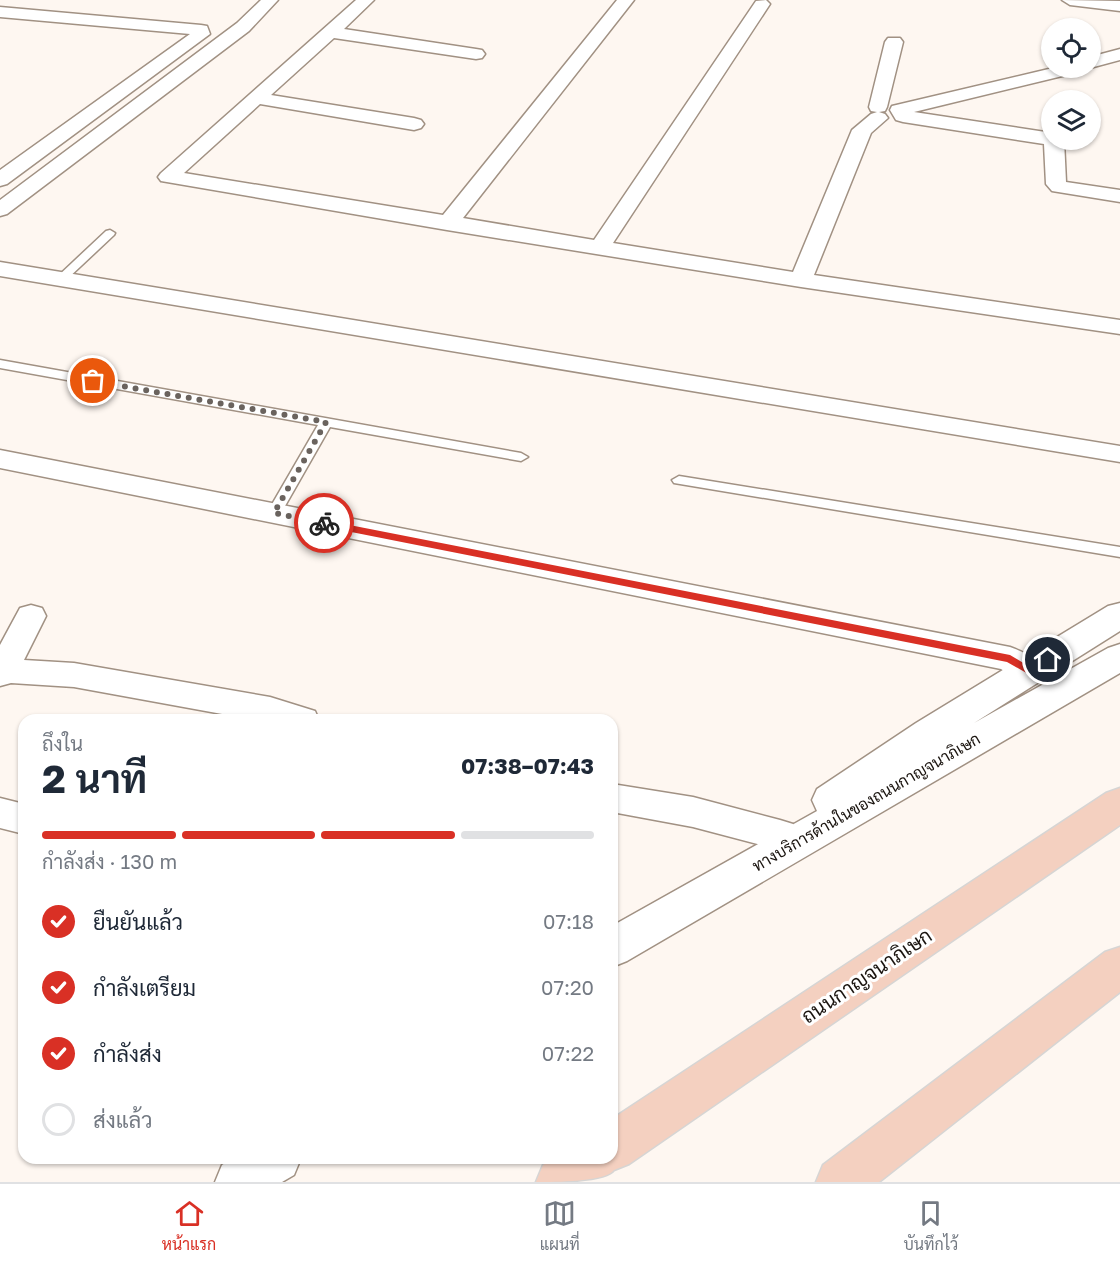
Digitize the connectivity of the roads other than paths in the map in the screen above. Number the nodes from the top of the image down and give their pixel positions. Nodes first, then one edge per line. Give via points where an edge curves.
1 (270, 0) edge
2 (366, 0) edge
3 (626, 0) edge
4 (1070, 0) edge
5 (762, 4) dead end
6 (1120, 6) edge
7 (0, 12) edge
8 (330, 32) junction
9 (894, 42) dead end
10 (476, 54) dead end
11 (1120, 54) edge
12 (1101, 60) edge
13 (1101, 64) edge
14 (1120, 69) edge
15 (1041, 76) edge
16 (256, 98) junction
17 (878, 113) junction
18 (901, 113) junction
19 (414, 124) dead end
20 (1041, 137) edge
21 (1053, 150) edge
22 (0, 180) edge
23 (1120, 196) edge
24 (0, 210) edge
25 (447, 224) junction
26 (110, 233) dead end
27 (599, 248) junction
28 (0, 269) edge
29 (61, 279) junction
30 (801, 280) junction
31 (1120, 327) edge
32 (0, 364) edge
33 (326, 422) junction
34 (1120, 454) edge
35 (521, 457) dead end
36 (0, 459) edge
37 (679, 480) dead end
38 (274, 513) junction
39 (1120, 552) edge
40 (1120, 615) edge
41 (31, 616) dead end
42 (1120, 657) edge
43 (1, 672) edge
44 (1030, 672) junction
45 (283, 714) edge
46 (618, 799) edge
47 (1120, 804) edge
48 (0, 813) edge
49 (18, 818) edge
50 (780, 835) junction
51 (697, 899) junction
52 (618, 945) edge
53 (1120, 966) edge
54 (618, 1143) edge
55 (268, 1164) edge
56 (586, 1164) edge
57 (239, 1182) edge
58 (560, 1182) edge
59 (840, 1182) edge

1 - 24 street via 243,27
2 - 8 street
3 - 25 street
4 - 6 street
5 - 27 street
7 - 22 street via 192,29 201,30 201,34
8 - 10 street
8 - 16 street
9 - 17 street
11 - 12 street
13 - 14 street
15 - 18 street
16 - 19 street
16 - 25 street via 168,177
17 - 18 street via 893,120
17 - 30 street via 862,130
18 - 20 street
21 - 23 street via 1059,187
25 - 27 street
26 - 29 lane
27 - 30 street
28 - 29 street
29 - 34 street
30 - 31 street
32 - 33 lane
33 - 35 lane
33 - 38 lane
36 - 38 street
37 - 39 lane
38 - 44 street via 1010,659
40 - 44 main road
41 - 43 street
42 - 51 main road, ทางบริการด้านในของถนนกาญจนาภิเษก
43 - 45 street via 74,675
44 - 50 main road via 929,733
46 - 50 street via 693,812
47 - 54 highway, ถนนกาญจนาภิเษก
48 - 49 street
50 - 51 main road
51 - 52 main road, ทางบริการด้านในของถนนกาญจนาภิเษก
53 - 59 highway
55 - 57 main road
56 - 58 highway

